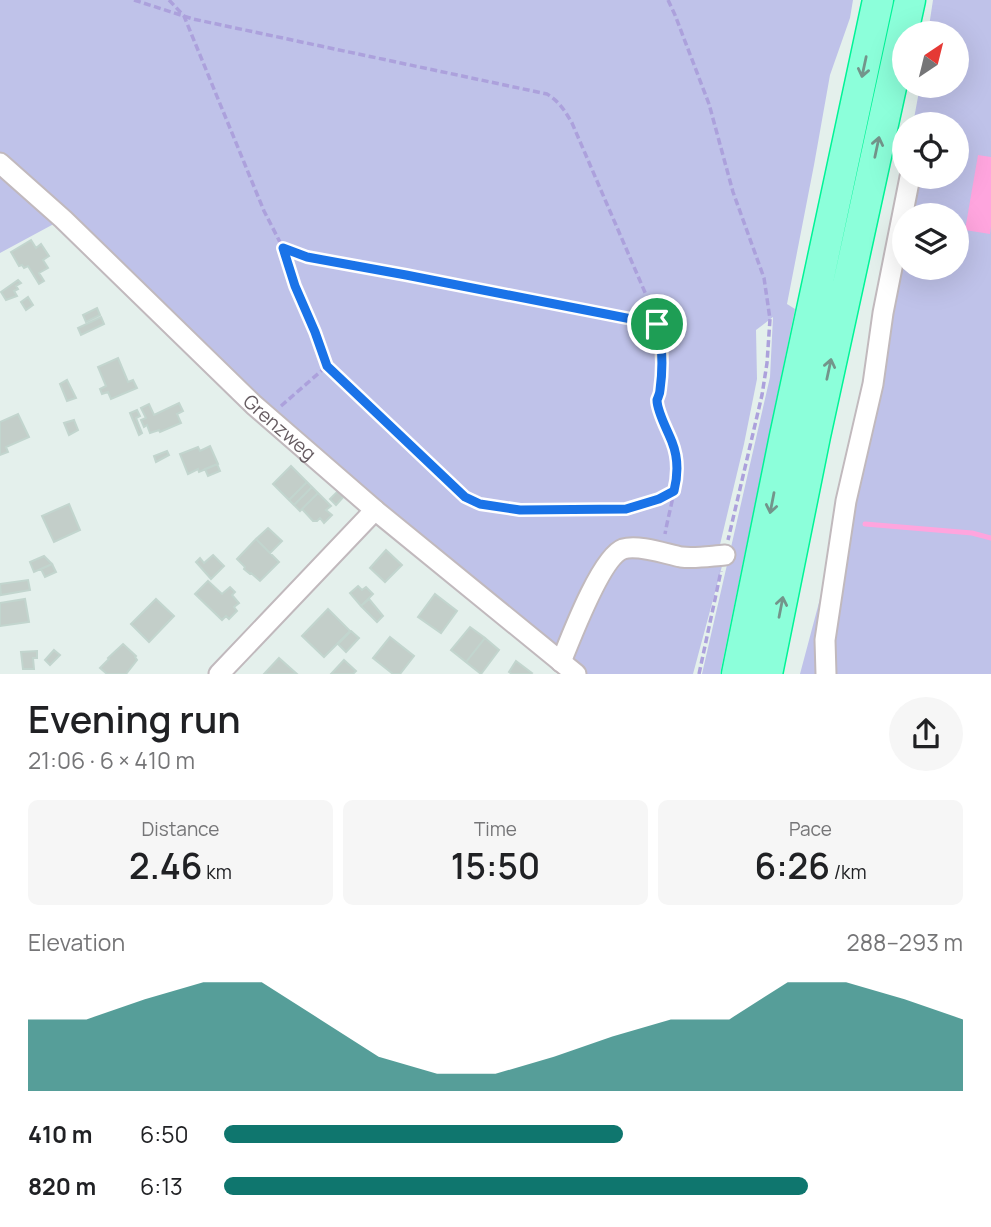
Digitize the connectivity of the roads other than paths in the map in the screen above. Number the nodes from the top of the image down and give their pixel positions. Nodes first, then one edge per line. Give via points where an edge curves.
1 (878, 0) edge
2 (910, 0) edge
3 (0, 163) edge
4 (908, 189) edge
5 (375, 510) junction
6 (725, 555) road end
7 (571, 671) edge
8 (219, 674) edge
9 (737, 674) edge
10 (767, 674) edge
11 (825, 674) edge

1 -> 9 highway
10 -> 2 highway
3 - 5 street, Grenzweg via 244,396
4 - 11 street via 873,384 846,502 825,639
5 - 7 street, Grenzweg
5 - 8 street
6 - 7 street via 683,558 635,548 622,550 588,596

